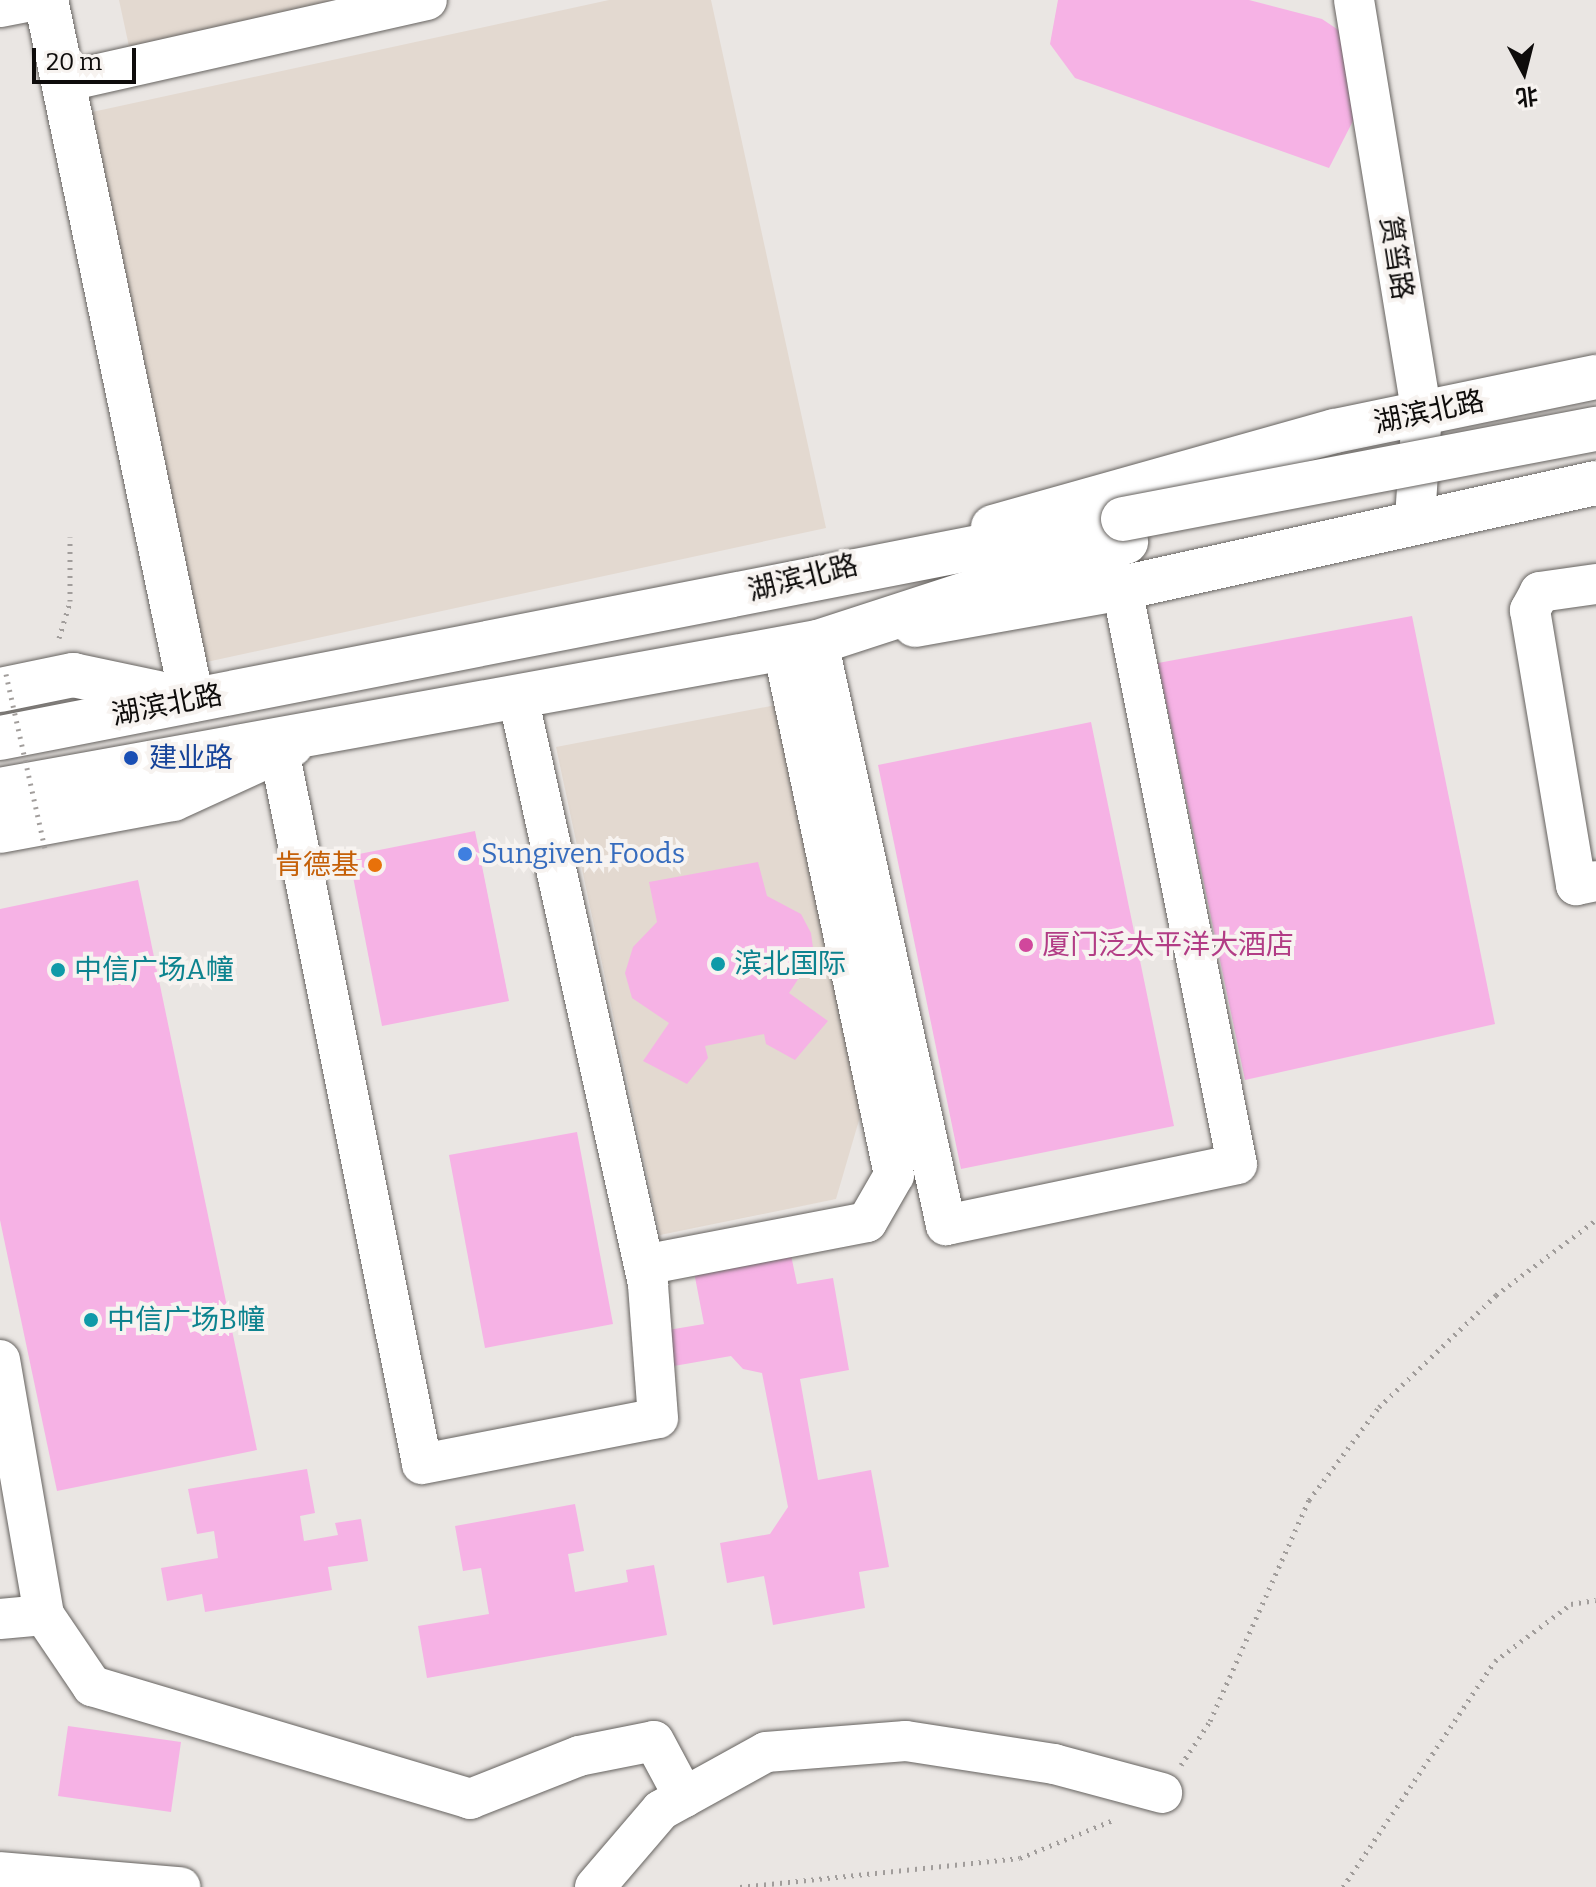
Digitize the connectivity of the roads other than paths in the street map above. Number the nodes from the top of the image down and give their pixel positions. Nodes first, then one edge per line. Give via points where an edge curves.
1 (37, 0) edge
2 (46, 0) edge
3 (427, 0) edge
4 (1354, 0) edge
5 (0, 7) edge
6 (63, 82) junction
7 (1596, 377) edge
8 (1422, 413) junction
9 (1596, 429) edge
10 (1596, 449) edge
11 (1596, 483) edge
12 (1415, 518) junction
13 (1125, 530) junction
14 (793, 583) junction
15 (1596, 584) edge
16 (1122, 588) junction
17 (801, 646) junction
18 (10, 680) edge
19 (518, 697) junction
20 (192, 700) junction
21 (0, 738) edge
22 (278, 745) junction
23 (0, 790) edge
24 (0, 831) edge
25 (1596, 881) edge
26 (644, 1265) junction
27 (0, 1360) edge
28 (44, 1615) junction
29 (0, 1619) edge
30 (1162, 1793) road end
31 (684, 1797) junction
32 (0, 1872) edge
33 (180, 1887) edge
34 (595, 1887) edge

1 - 5 street
2 - 6 main road
3 - 6 street
4 - 8 street, 筼筜路
6 - 20 main road
7 - 8 main road, 湖滨北路
8 - 12 street, 筼筜路
8 - 14 main road, 湖滨北路 via 1335,431
9 - 13 main road, bridge
10 - 13 main road
11 - 12 main road, 湖滨北路
12 - 16 main road, 湖滨北路
13 - 14 main road
13 - 17 main road
14 - 20 main road, 湖滨北路
15 - 25 street via 1540,592 1530,610 1576,885
16 - 17 main road, 湖滨北路
16 - 17 street via 1237,1164 946,1225
17 - 19 main road, 湖滨北路
17 - 26 street via 894,1175 867,1222
18 - 20 main road via 73,675
19 - 22 main road, 湖滨北路
19 - 26 street
20 - 21 main road, 湖滨北路
22 - 23 main road, 湖滨北路
22 - 24 main road via 173,799
22 - 26 street via 422,1464 658,1418
27 - 28 street
28 - 29 street
28 - 31 street via 92,1686 470,1799 579,1756 654,1741
30 - 31 street via 1054,1764 906,1741 766,1752
31 - 34 street via 661,1810
32 - 33 street

